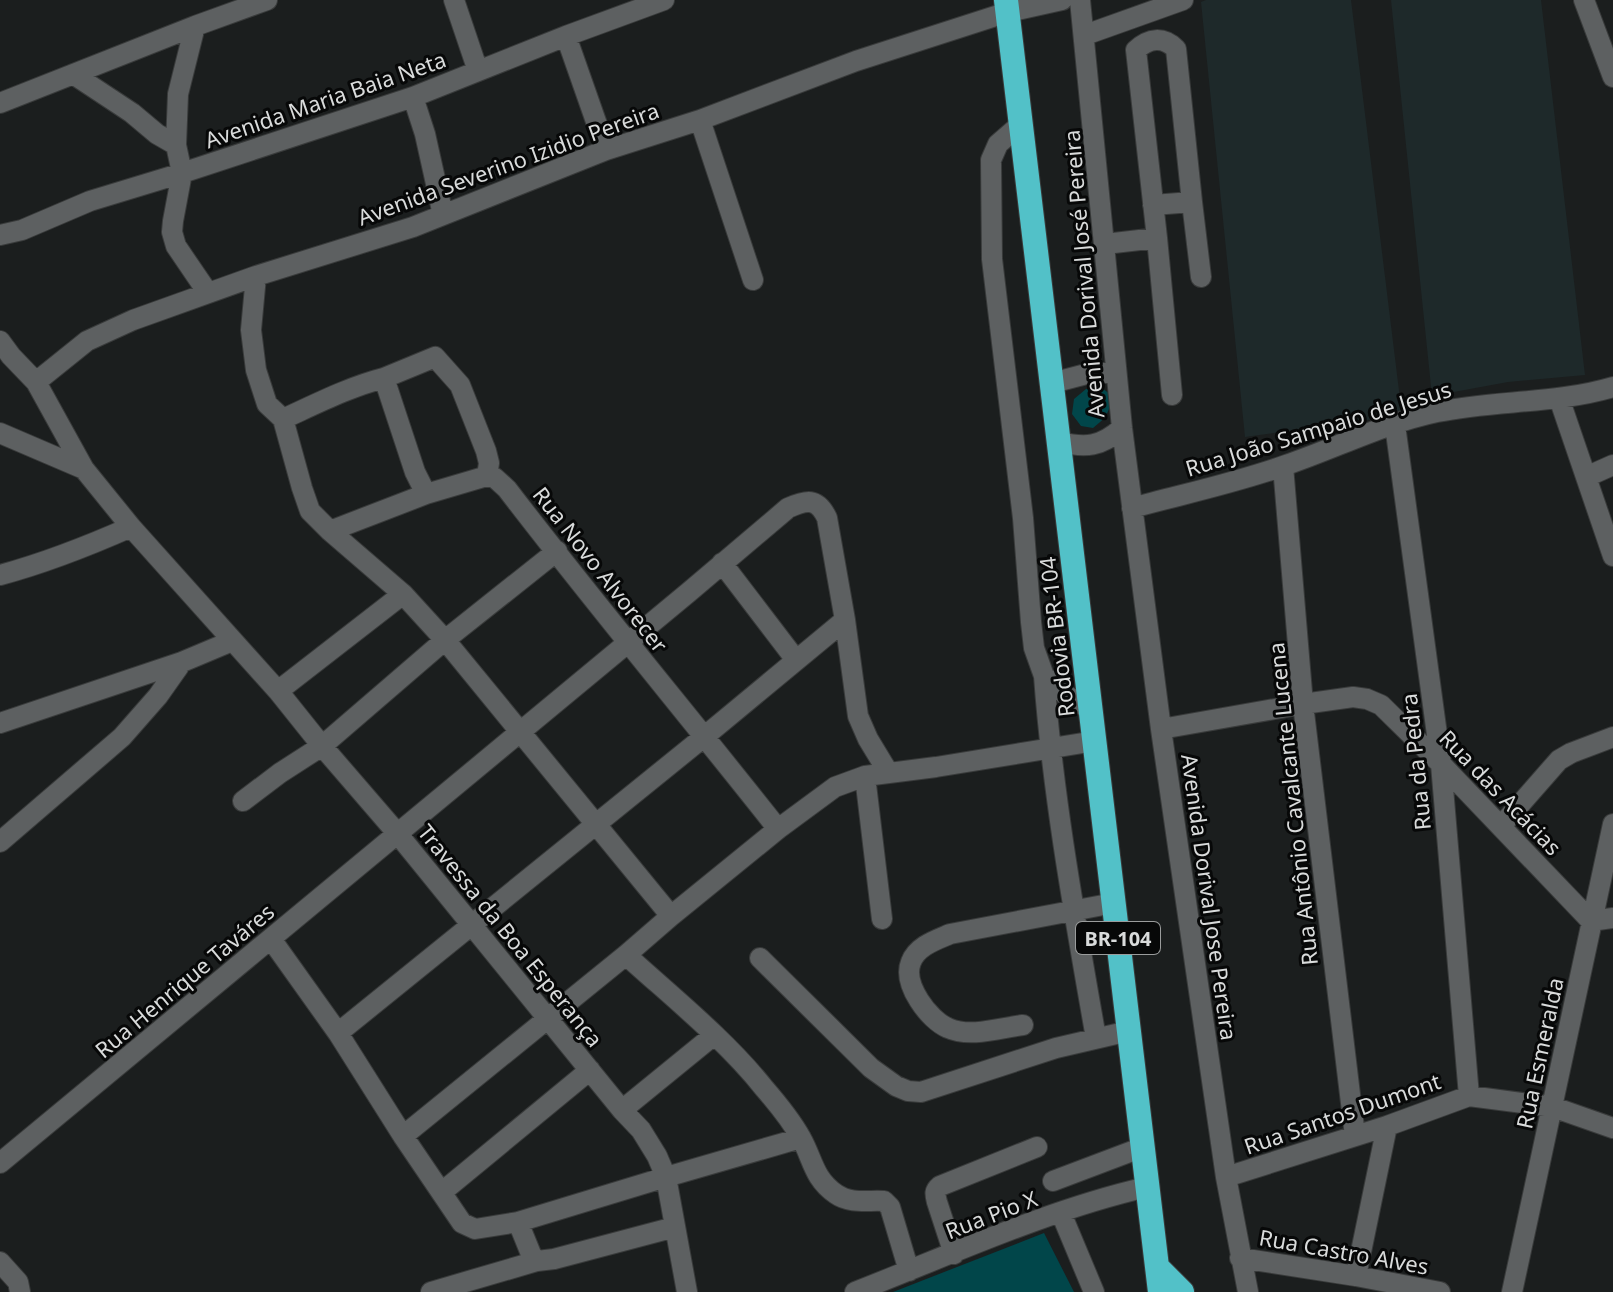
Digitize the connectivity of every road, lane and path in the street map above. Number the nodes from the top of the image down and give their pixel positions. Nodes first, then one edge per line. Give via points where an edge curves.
1 (267, 0) edge
2 (454, 0) edge
3 (664, 0) edge
4 (1062, 0) edge
5 (1080, 0) edge
6 (1183, 0) edge
7 (1584, 0) edge
8 (1007, 6) edge
9 (195, 26) junction
10 (1085, 35) junction
11 (566, 36) junction
12 (478, 71) junction
13 (73, 74) junction
14 (1613, 77) edge
15 (413, 97) junction
16 (0, 103) edge
17 (700, 120) junction
18 (1021, 124) junction
19 (176, 145) junction
20 (606, 150) junction
21 (182, 173) junction
22 (1192, 202) junction
23 (1153, 205) junction
24 (443, 215) junction
25 (0, 235) edge
26 (1157, 238) junction
27 (1105, 244) junction
28 (256, 276) junction
29 (1201, 277) dead end
30 (753, 280) dead end
31 (208, 293) junction
32 (4, 353) edge
33 (1116, 373) junction
34 (384, 378) junction
35 (36, 382) junction
36 (1052, 383) junction
37 (1613, 387) edge
38 (1172, 395) dead end
39 (1559, 398) junction
40 (283, 419) junction
41 (1395, 425) junction
42 (1122, 428) junction
43 (0, 433) edge
44 (1059, 442) junction
45 (1613, 465) edge
46 (1283, 466) junction
47 (84, 469) junction
48 (487, 476) junction
49 (1586, 477) junction
50 (426, 494) junction
51 (1132, 508) junction
52 (131, 527) junction
53 (330, 531) junction
54 (1612, 546) edge
55 (557, 551) junction
56 (722, 563) junction
57 (0, 575) edge
58 (403, 594) junction
59 (845, 620) junction
60 (445, 640) junction
61 (232, 641) junction
62 (628, 643) junction
63 (796, 660) junction
64 (182, 662) junction
65 (1044, 676) junction
66 (278, 691) junction
67 (1303, 704) junction
68 (1091, 710) junction
69 (0, 723) edge
70 (1161, 729) junction
71 (521, 732) junction
72 (705, 736) junction
73 (1613, 737) edge
74 (1095, 741) junction
75 (322, 746) junction
76 (1050, 748) junction
77 (1441, 764) junction
78 (888, 772) junction
79 (865, 776) junction
80 (243, 801) dead end
81 (595, 824) junction
82 (1613, 824) edge
83 (1501, 826) junction
84 (778, 829) junction
85 (397, 833) junction
86 (0, 842) edge
87 (1114, 903) junction
88 (1074, 911) junction
89 (671, 916) junction
90 (1613, 918) edge
91 (882, 919) dead end
92 (1591, 921) junction
93 (471, 926) junction
94 (271, 939) junction
95 (626, 955) junction
96 (760, 958) dead end
97 (547, 1019) junction
98 (1023, 1025) dead end
99 (1129, 1031) junction
100 (338, 1033) junction
101 (714, 1035) junction
102 (1096, 1038) junction
103 (590, 1070) junction
104 (1469, 1096) junction
105 (1553, 1107) junction
106 (622, 1110) junction
107 (1387, 1126) junction
108 (1613, 1128) edge
109 (403, 1136) junction
110 (1355, 1136) junction
111 (801, 1138) junction
112 (1037, 1147) dead end
113 (1143, 1147) junction
114 (0, 1163) edge
115 (666, 1177) junction
116 (1226, 1177) junction
117 (1053, 1181) dead end
118 (1147, 1187) junction
119 (442, 1192) junction
120 (1061, 1213) junction
121 (518, 1222) junction
122 (675, 1227) junction
123 (954, 1254) junction
124 (1240, 1258) junction
125 (537, 1261) junction
126 (0, 1262) edge
127 (1157, 1267) junction
128 (909, 1271) junction
129 (1356, 1276) junction
130 (866, 1290) edge
131 (20, 1292) edge
132 (431, 1292) edge
133 (687, 1292) edge
134 (1094, 1292) edge
135 (1160, 1292) edge
136 (1182, 1292) edge
137 (1248, 1292) edge
138 (1440, 1292) edge
139 (1512, 1292) edge

1 - 9 street
2 - 12 street
3 - 11 street, Avenida Maria Baia Neta
4 - 8 street, Avenida Severino Izidio Pereira
5 - 10 street, Avenida Dorival José Pereira
6 - 10 street
7 - 14 street
8 - 17 street, Avenida Severino Izidio Pereira
8 - 18 highway, Rodovia BR-104 / BR-104
9 - 13 street
9 - 19 street via 178,94
10 - 27 street, Avenida Dorival José Pereira
11 - 12 street, Avenida Maria Baia Neta
11 - 20 street
12 - 15 street, Avenida Maria Baia Neta
13 - 16 street
13 - 19 street
15 - 21 street, Avenida Maria Baia Neta
15 - 24 street
17 - 20 street, Avenida Severino Izidio Pereira
17 - 30 street
18 - 36 highway, Rodovia BR-104 / BR-104
18 - 65 street via 998,144 991,160 992,259 1032,635
19 - 21 street
20 - 24 street, Avenida Severino Izidio Pereira
21 - 25 street, Avenida Maria Baia Neta
21 - 31 street via 172,232
22 - 23 street
22 - 23 street via 1176,49 1160,39 1136,50
22 - 29 street
23 - 26 street
24 - 28 street, Avenida Severino Izidio Pereira
26 - 27 street
26 - 38 street
27 - 33 street, Avenida Dorival José Pereira
28 - 31 street, Avenida Severino Izidio Pereira
28 - 40 street via 251,330 256,370 267,404
31 - 35 street, Avenida Severino Izidio Pereira via 87,341
32 - 35 street, Travessa da Boa Esperança
33 - 36 street via 1090,373
33 - 42 street, Avenida Dorival José Pereira
34 - 40 street
34 - 48 street via 435,357 460,385 486,451
34 - 50 street
35 - 47 street, Travessa da Boa Esperança
36 - 44 highway, Rodovia BR-104 / BR-104
37 - 39 street, Rua João Sampaio de Jesus
39 - 41 street, Rua João Sampaio de Jesus via 1435,412
39 - 49 street
40 - 53 street via 310,511
41 - 46 street, Rua João Sampaio de Jesus
41 - 77 street, Rua da Pedra
42 - 44 street via 1092,445
42 - 51 street, Avenida Dorival José Pereira
43 - 47 street
44 - 68 highway, Rodovia BR-104 / BR-104
45 - 49 street
46 - 51 street, Rua João Sampaio de Jesus
46 - 67 street, Rua Antônio Cavalcante Lucena
47 - 52 street, Travessa da Boa Esperança
48 - 50 street
48 - 55 street, Rua Novo Alvorecer via 507,489
49 - 54 street
50 - 53 street
51 - 70 street, Avenida Dorival Jose Pereira
52 - 57 street
52 - 61 street, Travessa da Boa Esperança
53 - 58 street
55 - 60 street
55 - 62 street, Rua Novo Alvorecer
56 - 59 street, Rua Henrique Taváres via 788,508 817,504 827,518
56 - 62 street, Rua Henrique Taváres
56 - 63 street
58 - 60 street
58 - 66 street
59 - 63 street
59 - 78 street via 858,716
60 - 71 street
60 - 75 street
61 - 64 street
61 - 66 street, Travessa da Boa Esperança
62 - 71 street, Rua Henrique Taváres
62 - 72 street, Rua Novo Alvorecer
63 - 72 street
64 - 69 street
64 - 86 street via 122,737
65 - 68 street
65 - 76 street
66 - 75 street, Travessa da Boa Esperança
67 - 70 street, Rua das Acácias
67 - 77 street, Rua das Acácias via 1353,697 1381,705
67 - 110 street, Rua Antônio Cavalcante Lucena
68 - 74 highway, Rodovia BR-104 / BR-104
70 - 116 street, Avenida Dorival Jose Pereira
71 - 81 street
71 - 85 street, Rua Henrique Taváres
72 - 81 street
72 - 84 street, Rua Novo Alvorecer
73 - 83 street via 1559,760
74 - 76 street
74 - 87 highway, Rodovia BR-104 / BR-104
75 - 80 street
75 - 85 street, Travessa da Boa Esperança
76 - 78 street
76 - 88 street
77 - 83 street, Rua das Acácias
77 - 104 street, Rua da Pedra
78 - 79 street
79 - 84 street via 835,787
79 - 91 street
81 - 89 street
81 - 93 street
82 - 92 street, Rua Esmeralda
83 - 92 street, Rua das Acácias
84 - 89 street
85 - 93 street, Travessa da Boa Esperança
85 - 94 street, Rua Henrique Taváres
87 - 88 street
87 - 99 highway, Rodovia BR-104 / BR-104
88 - 98 street via 950,934 928,943 911,962 911,985 920,1001 949,1028 963,1032
88 - 102 street
89 - 95 street
90 - 92 street
92 - 105 street, Rua Esmeralda
93 - 97 street, Travessa da Boa Esperança
93 - 100 street
94 - 100 street
94 - 114 street, Rua Henrique Taváres
95 - 97 street
95 - 101 street
96 - 102 street via 871,1068 908,1091 941,1087
97 - 103 street, Travessa da Boa Esperança
97 - 109 street
99 - 102 street
99 - 113 highway, Rodovia BR-104 / BR-104
100 - 109 street
101 - 106 street
101 - 111 street via 761,1084
103 - 106 street, Travessa da Boa Esperança
103 - 119 street
104 - 105 street, Rua Santos Dumont
104 - 107 street, Rua Santos Dumont
105 - 108 street, Rua Santos Dumont
105 - 139 street, Rua Esmeralda
106 - 115 street, Travessa da Boa Esperança via 641,1130
107 - 110 street, Rua Santos Dumont
107 - 129 street
109 - 119 street
110 - 116 street, Rua Santos Dumont
111 - 115 street
111 - 128 street via 812,1167 837,1195 850,1201 884,1201 890,1207
112 - 123 street via 936,1190
113 - 117 street
113 - 118 highway, Rodovia BR-104 / BR-104
115 - 121 street
115 - 122 street, Travessa da Boa Esperança
116 - 124 street, Avenida Dorival Jose Pereira
118 - 120 street, Rua Pio X
118 - 127 highway, Rodovia BR-104 / BR-104
119 - 121 street via 467,1227
120 - 123 street, Rua Pio X
120 - 134 street
121 - 125 street
122 - 125 street
122 - 133 street, Travessa da Boa Esperança
123 - 128 street, Rua Pio X
124 - 129 street, Rua Castro Alves
124 - 137 street, Avenida Dorival Jose Pereira
125 - 132 street
126 - 131 street
127 - 135 highway, Rodovia BR-104 / BR-104
127 - 136 highway
128 - 130 street, Rua Pio X
129 - 138 street, Rua Castro Alves

